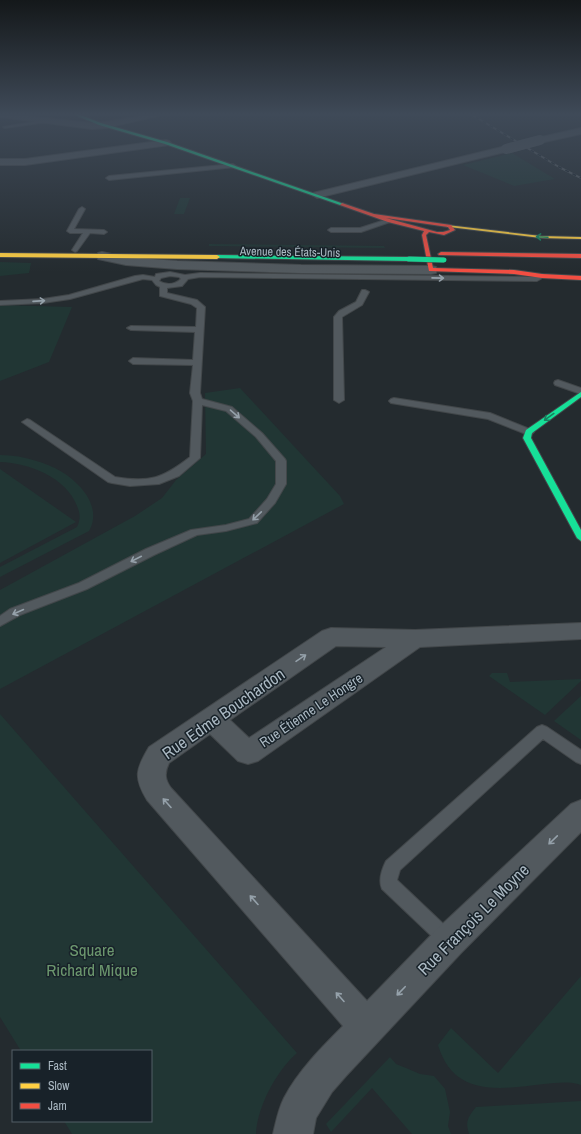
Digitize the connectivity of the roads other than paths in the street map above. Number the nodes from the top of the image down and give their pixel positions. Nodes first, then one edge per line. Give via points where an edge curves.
1 (233, 166) joint
2 (434, 166) edge
3 (109, 178) dead end
4 (316, 195) junction
5 (82, 209) dead end
6 (375, 215) junction
7 (388, 221) junction
8 (436, 224) junction
9 (331, 230) dead end
10 (426, 230) junction
11 (88, 231) junction
12 (448, 231) junction
13 (104, 232) dead end
14 (581, 238) edge
15 (426, 244) junction
16 (0, 250) edge
17 (76, 250) junction
18 (0, 255) edge
19 (102, 256) junction
20 (408, 256) junction
21 (581, 256) edge
22 (443, 257) junction
23 (581, 262) edge
24 (431, 270) junction
25 (301, 273) junction
26 (542, 276) junction
27 (184, 277) junction
28 (581, 278) edge
29 (156, 279) junction
30 (164, 285) junction
31 (178, 285) junction
32 (365, 292) dead end
33 (182, 299) junction
34 (0, 303) edge
35 (131, 328) dead end
36 (199, 330) junction
37 (133, 361) dead end
38 (197, 363) junction
39 (558, 383) dead end
40 (581, 392) edge
41 (339, 400) dead end
42 (198, 401) junction
43 (394, 401) dead end
44 (27, 422) dead end
45 (529, 432) junction
46 (581, 538) edge
47 (0, 622) edge
48 (581, 631) edge
49 (415, 638) junction
50 (212, 720) junction
51 (581, 758) edge
52 (581, 813) edge
53 (449, 941) junction
54 (358, 1036) junction
55 (293, 1134) edge

1 - 3 lane
1 - 4 main road
2 - 4 street, bridge
4 - 6 main road
5 - 11 lane via 70,231
6 - 7 main road
6 - 8 main road
7 - 9 lane via 361,230
7 - 10 main road
8 - 10 main road via 428,225
8 - 12 main road
10 - 12 main road
10 - 15 main road
11 - 13 lane
11 - 17 lane
14 -> 12 main road
12 - 15 main road
12 - 22 main road via 478,235 488,243 478,249
15 - 24 main road
16 - 17 main road, Avenue des États-Unis
17 - 20 main road, Avenue des États-Unis
18 - 19 main road, Avenue des États-Unis
19 - 20 main road, Avenue des États-Unis
19 - 25 street, Avenue des États-Unis via 126,261 176,265 270,267
20 - 22 main road, Avenue des États-Unis
21 - 22 main road, Avenue des États-Unis
22 - 23 main road, Avenue des États-Unis
24 - 25 street, Avenue des États-Unis
24 - 26 main road, Avenue des États-Unis via 514,272
25 -> 26 lane, Avenue des États-Unis via 363,279 537,279
25 - 27 lane, Avenue des États-Unis
26 - 28 main road, Avenue des États-Unis
27 - 29 lane, Avenue des États-Unis via 170,274
27 - 31 lane via 184,281
29 - 30 lane via 156,283
34 -> 29 lane, Avenue des États-Unis via 70,297 135,278
30 - 31 lane
30 - 33 lane via 163,294
31 - 33 lane
32 - 41 lane via 359,303 338,317
33 - 36 lane via 201,307
35 - 36 lane
36 - 38 lane
37 - 38 lane
38 - 42 lane via 195,394
39 - 40 lane
40 -> 45 main road
42 - 44 lane via 195,458 175,474 155,482 130,483 112,480
42 -> 47 lane via 229,409 259,435 281,461 281,484 271,501 253,521 196,532 83,586 14,612
43 - 45 lane via 490,416
45 - 46 main road via 527,438
48 - 49 street, Rue Edme Bouchardon
50 -> 49 street, Rue Edme Bouchardon via 332,637
49 - 50 street, Rue Étienne Le Hongre via 248,753
54 -> 50 street, Rue Edme Bouchardon via 152,785 152,768 159,756
51 - 53 lane via 542,731 392,866 388,883
52 -> 53 street, Rue François Le Moyne
53 -> 54 street, Rue François Le Moyne
54 - 55 street, Rue François Le Moyne via 319,1079 298,1111

